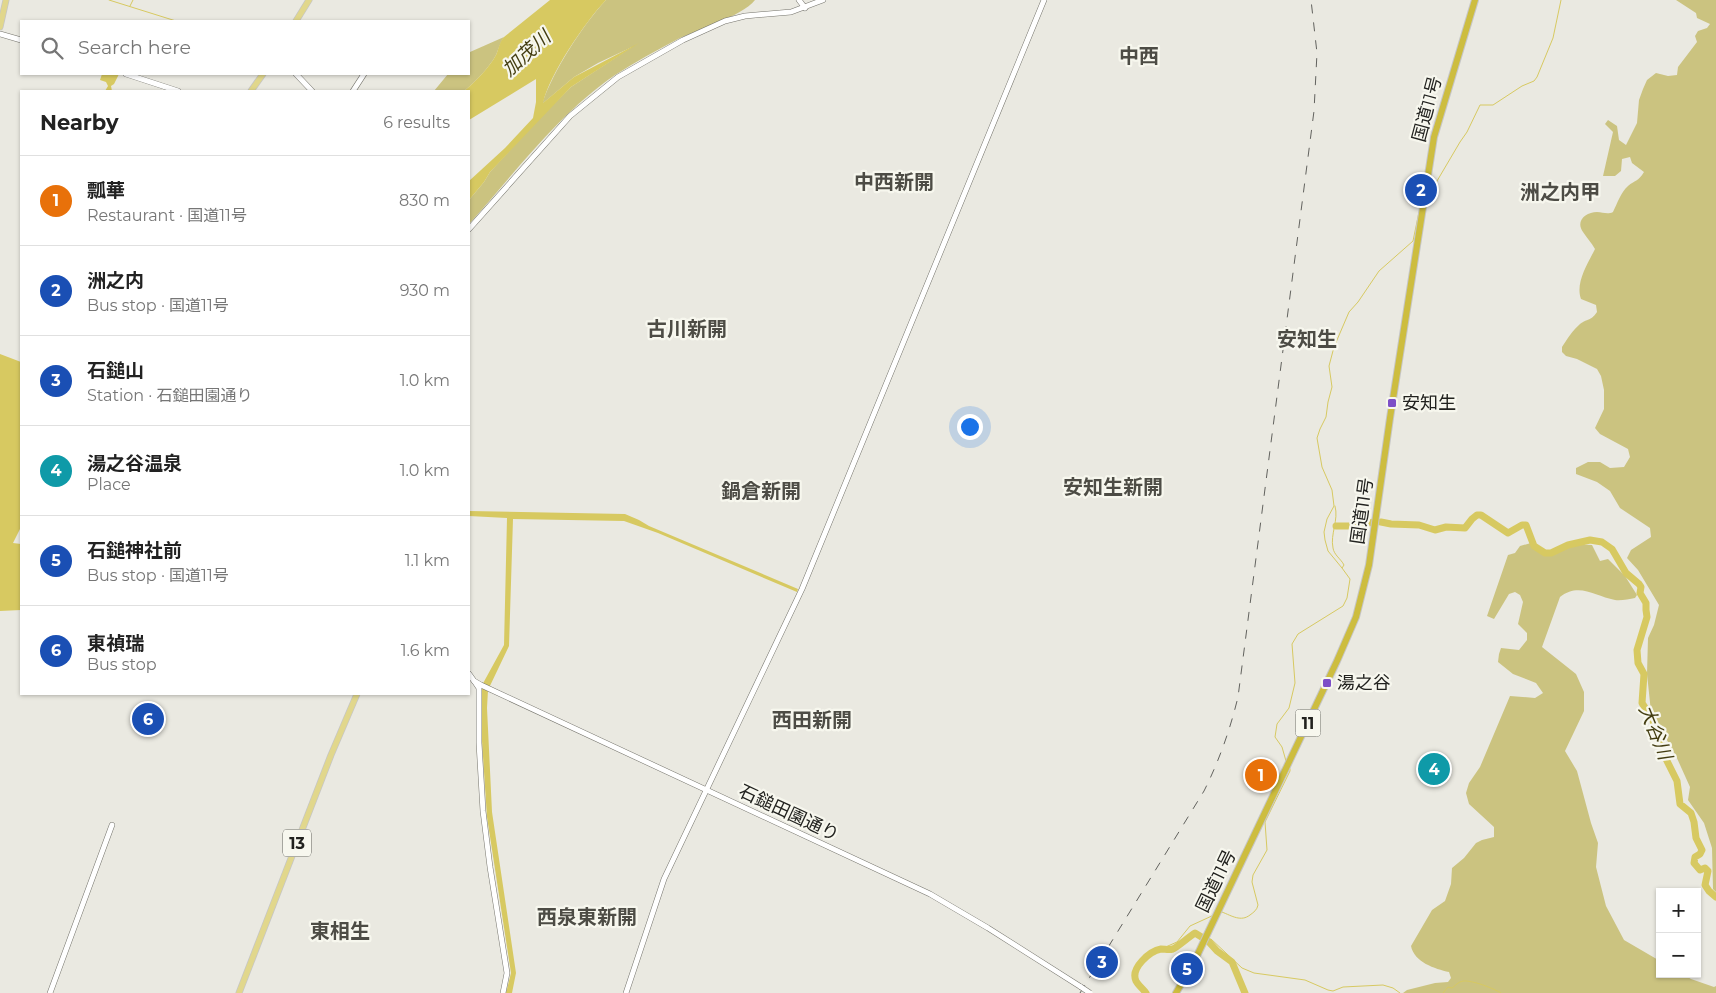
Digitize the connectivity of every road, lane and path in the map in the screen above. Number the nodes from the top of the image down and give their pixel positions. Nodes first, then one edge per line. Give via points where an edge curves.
1 (6, 0) edge
2 (309, 0) edge
3 (799, 0) edge
4 (823, 0) edge
5 (1044, 0) edge
6 (1475, 0) edge
7 (804, 8) junction
8 (297, 20) edge
9 (0, 27) edge
10 (0, 34) edge
11 (20, 40) edge
12 (129, 75) edge
13 (262, 75) edge
14 (297, 75) edge
15 (363, 75) edge
16 (175, 90) edge
17 (252, 90) edge
18 (311, 90) edge
19 (354, 90) edge
20 (470, 228) edge
21 (470, 675) edge
22 (474, 681) junction
23 (357, 695) edge
24 (707, 790) junction
25 (112, 825) dead end
26 (50, 993) edge
27 (239, 993) edge
28 (503, 993) edge
29 (626, 993) edge
30 (1090, 993) edge
31 (1176, 993) edge

1 - 9 main road
2 - 8 main road
3 - 7 street
4 - 7 street
5 - 24 street via 801,592
6 - 31 highway, 国道11号 / 11 via 1441,109 1429,160 1376,525 1360,601 1348,638 1194,962
7 - 20 street via 725,21 683,40 618,77 570,116
10 - 11 street
12 - 16 street
13 - 17 main road
14 - 18 street
15 - 19 street
21 - 22 street, 石鎚田園通り
22 - 24 street, 石鎚田園通り
22 - 28 street via 478,688 483,811 507,973
23 - 27 main road, 13
24 - 29 street via 664,880
24 - 30 street, 石鎚田園通り, bridge via 930,894
25 - 26 street

